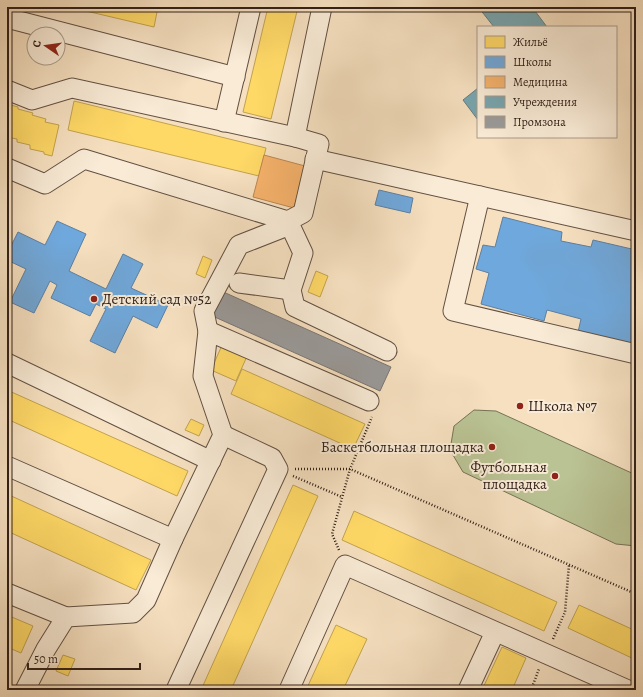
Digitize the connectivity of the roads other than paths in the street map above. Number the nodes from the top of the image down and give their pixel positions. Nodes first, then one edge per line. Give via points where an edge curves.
1 (251, 7) edge
2 (322, 7) edge
3 (7, 18) edge
4 (235, 77) junction
5 (7, 90) edge
6 (224, 122) junction
7 (295, 137) junction
8 (315, 159) junction
9 (7, 168) edge
10 (480, 196) junction
11 (289, 223) junction
12 (636, 231) edge
13 (239, 283) dead end
14 (291, 290) junction
15 (208, 331) junction
16 (387, 351) dead end
17 (636, 354) edge
18 (7, 363) edge
19 (369, 401) road end
20 (224, 435) junction
21 (211, 461) junction
22 (7, 466) edge
23 (173, 539) junction
24 (7, 592) edge
25 (66, 617) junction
26 (495, 632) junction
27 (25, 690) edge
28 (176, 690) edge
29 (290, 690) edge
30 (468, 690) edge
31 (628, 690) edge

1 - 4 lane
2 - 7 lane
3 - 4 lane
4 - 6 lane
5 - 6 lane via 32,100 72,88
6 - 7 lane
7 - 8 lane via 319,144
8 - 10 lane
8 - 11 lane via 303,213
9 - 11 lane via 45,184 84,159
10 - 12 lane
10 - 17 lane via 453,311
11 - 14 lane via 303,253
11 - 15 lane via 239,245 204,311
13 - 14 lane
14 - 16 lane via 295,307
15 - 19 lane
15 - 20 lane via 203,376
18 - 21 lane
20 - 21 lane
20 - 28 lane via 272,458 278,469
21 - 23 lane
22 - 23 lane
23 - 25 lane via 146,600 133,613
24 - 25 lane
25 - 27 lane
26 - 29 lane via 345,565
26 - 30 lane
26 - 31 lane

